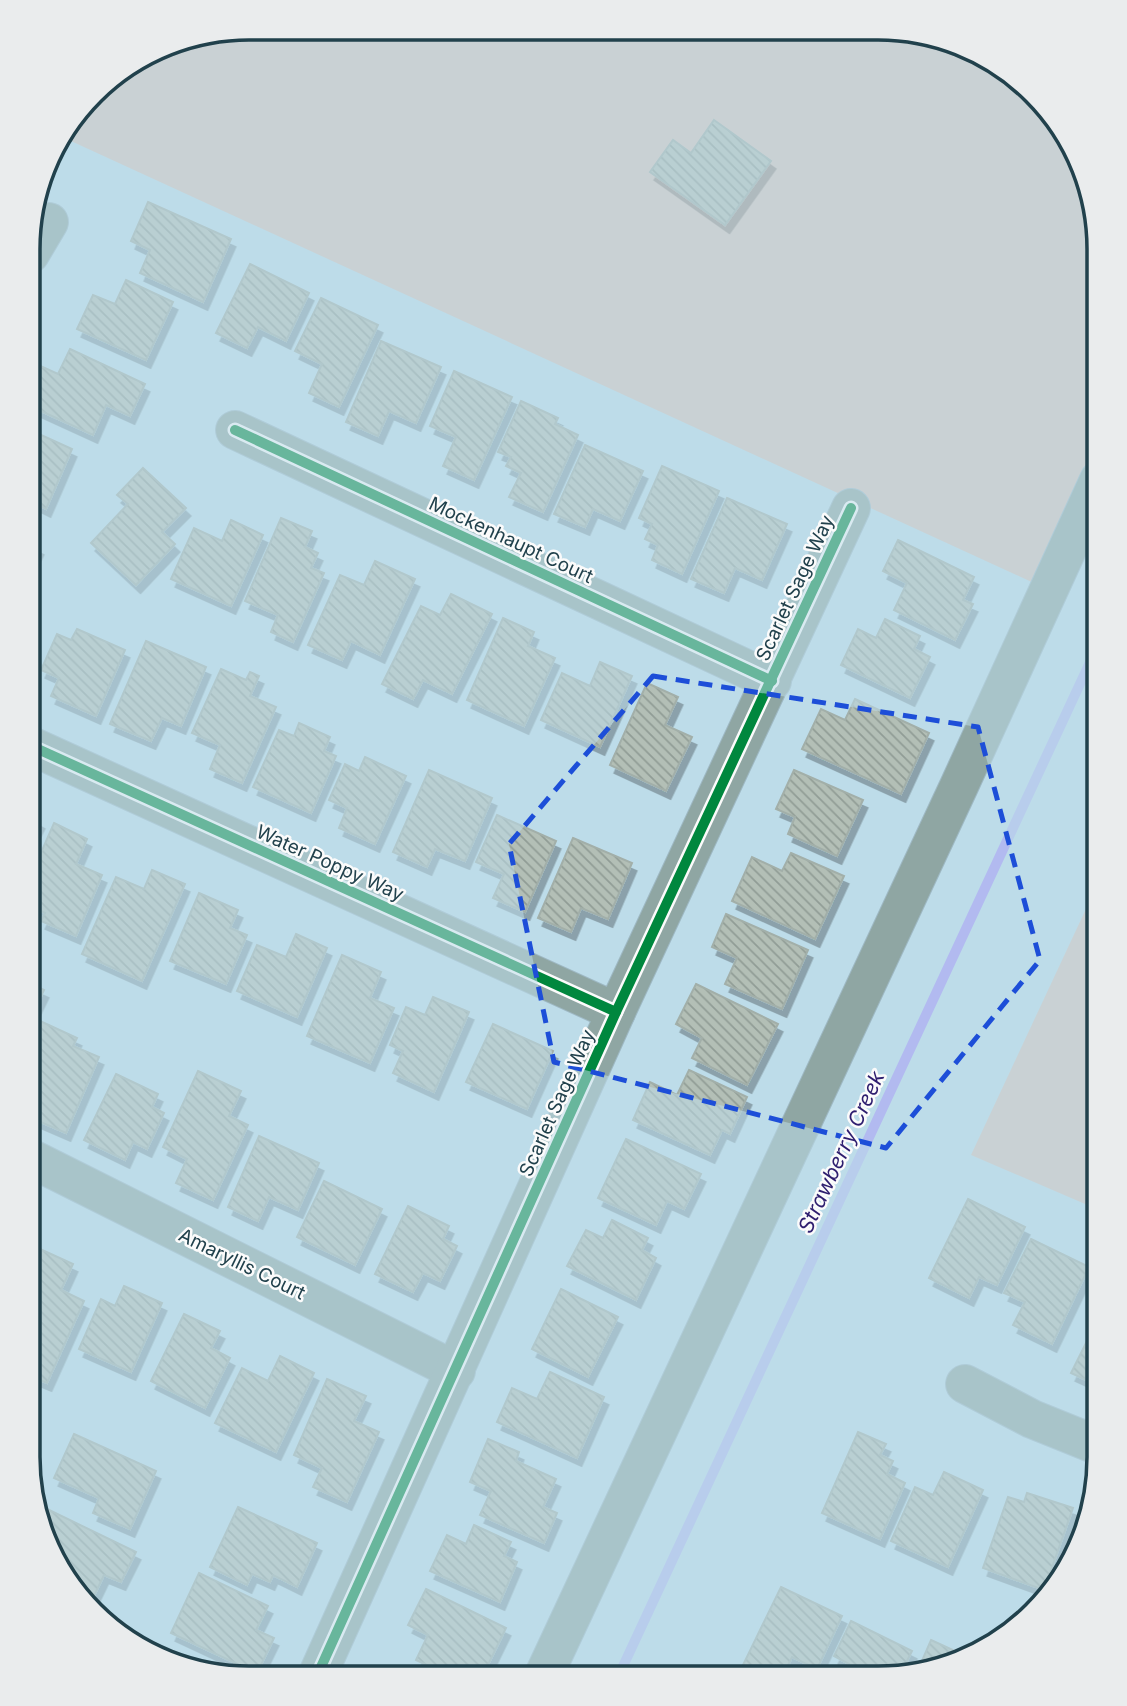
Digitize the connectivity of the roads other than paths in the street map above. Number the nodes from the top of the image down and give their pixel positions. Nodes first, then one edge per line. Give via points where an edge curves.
1 (49, 222) dead end
2 (41, 235) edge
3 (235, 430) dead end
4 (1087, 507) edge
5 (852, 508) dead end
6 (772, 681) junction
7 (40, 750) edge
8 (616, 1012) junction
9 (40, 1163) edge
10 (456, 1371) junction
11 (965, 1384) dead end
12 (1086, 1441) edge
13 (322, 1666) edge
14 (548, 1666) edge

1 - 2 street
3 - 6 street, Mockenhaupt Court
4 - 14 street
5 - 6 street, Scarlet Sage Way
6 - 8 street, Scarlet Sage Way
7 - 8 street, Water Poppy Way
8 - 10 street, Scarlet Sage Way
9 - 10 street, Amaryllis Court
10 - 13 street, Scarlet Sage Way
11 - 12 street

